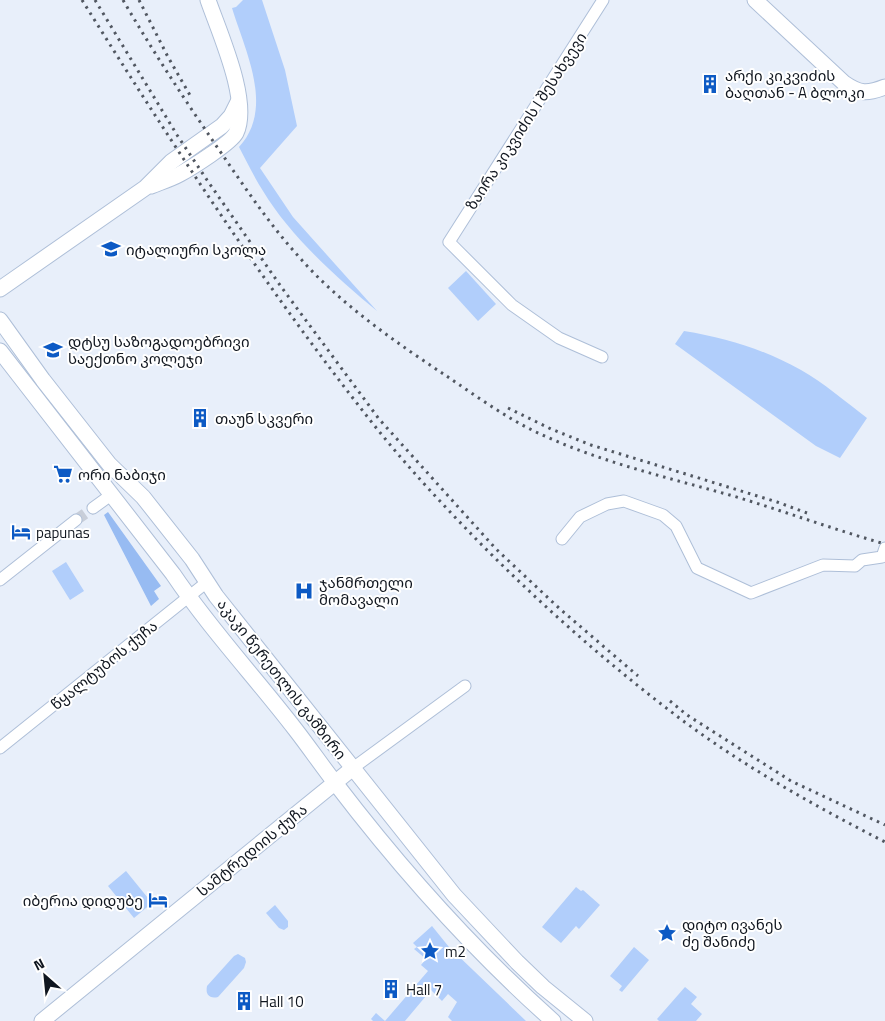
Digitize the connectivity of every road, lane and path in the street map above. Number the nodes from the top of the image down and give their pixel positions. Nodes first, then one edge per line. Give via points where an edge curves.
1 (208, 0) edge
2 (603, 0) edge
3 (755, 0) edge
4 (885, 87) edge
5 (0, 289) edge
6 (0, 320) edge
7 (0, 351) edge
8 (602, 357) dead end
9 (111, 495) junction
10 (92, 508) tunnel mouth
11 (76, 520) tunnel mouth
12 (562, 539) dead end
13 (884, 553) edge
14 (0, 580) edge
15 (207, 582) junction
16 (188, 597) junction
17 (466, 686) dead end
18 (0, 748) edge
19 (353, 768) junction
20 (335, 783) junction
21 (42, 1021) edge
22 (553, 1021) edge
23 (585, 1021) edge

1 - 5 main road via 236,79 240,121 235,135 180,174 146,188
2 - 8 street, ზაირა კიკვიძის I შესახვევი via 449,242 512,305 559,338
3 - 4 main road via 856,92 871,92
6 - 15 main road, აკაკი წერეთლის გამზირი via 109,464 143,497
7 - 9 main road, აკაკი წერეთლის გამზირი
9 - 10 street
9 - 16 main road, აკაკი წერეთლის გამზირი
11 - 14 street
12 - 13 street via 580,517 607,504 624,501 663,515 676,526 697,568 751,593 823,565 855,566 862,560
15 - 16 street, წყალტუბოს ქუჩა
15 - 19 main road, აკაკი წერეთლის გამზირი
16 - 18 street, წყალტუბოს ქუჩა
16 - 20 main road, აკაკი წერეთლის გამზირი
17 - 19 street, სამტრედიის ქუჩა
19 - 20 main road, სამტრედიის ქუჩა
19 - 23 main road, აკაკი წერეთლის გამზირი via 487,932 543,987
20 - 21 main road, სამტრედიის ქუჩა
20 - 22 main road, აკაკი წერეთლის გამზირი via 444,913

